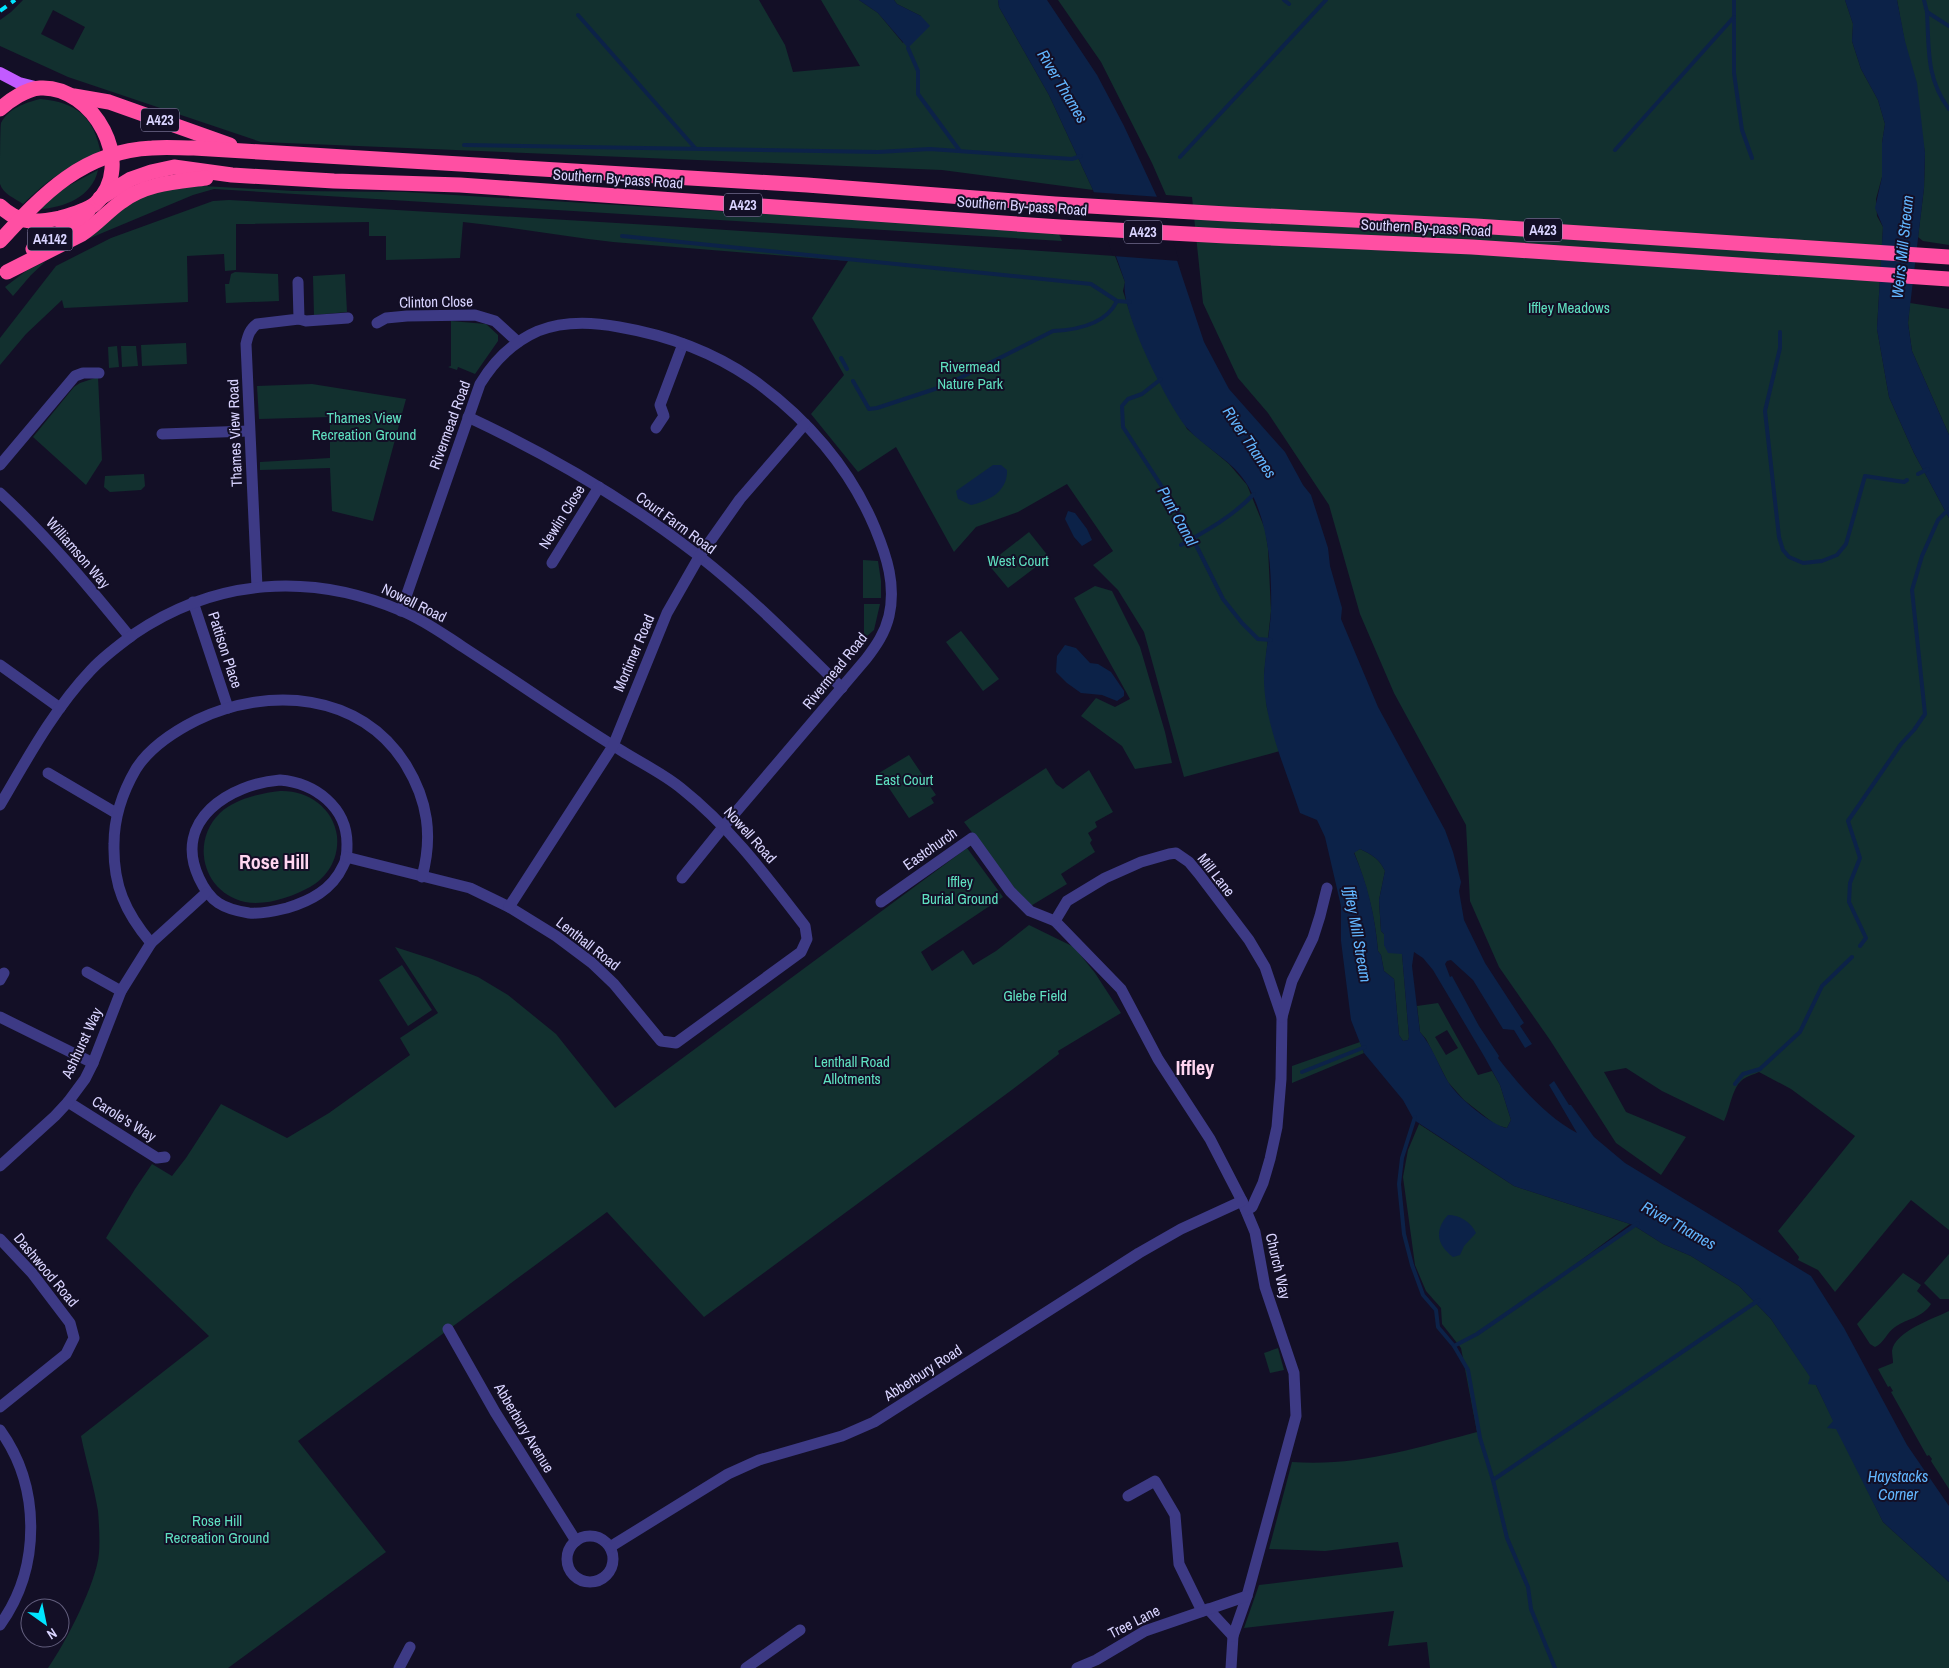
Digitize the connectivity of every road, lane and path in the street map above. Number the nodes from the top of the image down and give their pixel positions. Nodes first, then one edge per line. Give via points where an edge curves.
1 (0, 74) edge
2 (40, 88) junction
3 (70, 95) junction
4 (0, 109) edge
5 (248, 152) junction
6 (112, 156) junction
7 (232, 175) junction
8 (96, 202) junction
9 (0, 206) edge
10 (20, 220) junction
11 (0, 241) edge
12 (1947, 257) edge
13 (4, 275) edge
14 (1946, 278) edge
15 (298, 282) dead end
16 (348, 318) dead end
17 (299, 319) junction
18 (377, 323) dead end
19 (518, 342) junction
20 (683, 344) junction
21 (99, 373) dead end
22 (468, 417) junction
23 (805, 424) junction
24 (656, 428) dead end
25 (249, 431) junction
26 (162, 434) dead end
27 (0, 465) edge
28 (599, 487) junction
29 (0, 493) edge
30 (699, 557) junction
31 (552, 563) dead end
32 (257, 587) junction
33 (194, 602) junction
34 (402, 611) junction
35 (130, 637) junction
36 (0, 665) edge
37 (842, 688) junction
38 (60, 708) junction
39 (228, 708) junction
40 (613, 746) junction
41 (48, 773) dead end
42 (0, 805) edge
43 (116, 813) junction
44 (724, 826) junction
45 (346, 857) junction
46 (422, 877) junction
47 (682, 878) dead end
48 (1327, 888) dead end
49 (206, 893) junction
50 (881, 902) dead end
51 (509, 907) junction
52 (1055, 921) junction
53 (805, 926) joint
54 (151, 943) junction
55 (87, 972) dead end
56 (121, 991) junction
57 (0, 1017) edge
58 (1282, 1017) junction
59 (93, 1063) junction
60 (68, 1102) junction
61 (165, 1156) dead end
62 (0, 1166) edge
63 (1244, 1205) junction
64 (0, 1239) edge
65 (448, 1329) dead end
66 (0, 1407) edge
67 (0, 1430) edge
68 (1128, 1496) dead end
69 (576, 1541) junction
70 (610, 1547) junction
71 (1247, 1596) junction
72 (1205, 1610) junction
73 (0, 1625) edge
74 (800, 1630) dead end
75 (1233, 1636) junction
76 (410, 1647) dead end
77 (399, 1668) edge
78 (746, 1668) edge
79 (1077, 1668) edge
80 (1231, 1668) edge

1 - 2 main road via 19,84
2 - 3 highway, Southern By-pass Road
2 - 4 highway via 20,95
3 - 5 highway, Southern By-pass Road / A423 via 109,102
3 - 6 highway via 103,128
5 - 6 highway, Southern By-pass Road / A423 via 151,148
5 - 12 highway, Southern By-pass Road / A423
6 - 8 highway via 113,167 108,183
6 - 10 highway, A423 via 64,178
7 - 8 highway, Southern By-pass Road / A423 via 174,168 152,172 131,179
7 - 13 highway via 170,182 144,190 123,201 82,234
7 - 14 highway, Southern By-pass Road / A423 via 460,186 1060,227 1472,247
8 - 10 highway via 60,218
8 - 13 highway, A4142 via 74,224 33,249
9 - 10 highway
10 - 11 highway, A4142
15 - 17 street
16 - 17 street, Thames View Road
17 - 25 street, Thames View Road via 257,324 248,335
18 - 19 street, Clinton Close via 386,318 406,316 475,315 495,322
19 - 20 street, Rivermead Road via 538,331 571,323 636,330
19 - 22 street, Rivermead Road via 487,372
20 - 23 street, Rivermead Road via 714,357 751,379
20 - 24 street via 660,405 664,416
21 - 27 street via 75,376
22 - 28 street, Court Farm Road
22 - 34 street, Rivermead Road
23 - 30 street, Mortimer Road via 740,499
23 - 37 street, Rivermead Road via 854,486 884,547 891,583 889,617 884,631 877,645
25 - 26 street
25 - 32 street, Thames View Road
28 - 30 street, Court Farm Road
28 - 31 street, Newlin Close
29 - 35 street, Williamson Way via 27,517
30 - 37 street, Court Farm Road via 770,617
30 - 40 street, Mortimer Road via 667,613
32 - 33 street, Nowell Road
32 - 34 street, Nowell Road via 331,589
33 - 35 street, Nowell Road via 173,610
33 - 39 street, Pattison Place
34 - 40 street, Nowell Road via 434,628
35 - 38 street, Nowell Road via 92,669
36 - 38 street
37 - 44 street, Rivermead Road
38 - 42 street, Nowell Road
39 - 43 street via 178,731 155,748 137,768
39 - 46 street via 260,701 307,702 334,708 378,733 402,758 421,797 429,836
40 - 44 street, Nowell Road via 680,787
40 - 51 street, Mortimer Road
41 - 43 street
43 - 54 street via 113,864 121,896 138,928
44 - 47 street, Rivermead Road
44 - 53 street, Nowell Road via 750,854
45 - 46 street, Lenthall Road
45 - 49 street via 335,880 319,895 281,909 260,913 239,910 217,902
45 - 49 street via 347,838 342,818 322,794 291,781 256,784 219,801 198,827 193,851
46 - 51 street, Lenthall Road via 470,888
48 - 58 street, Mill Lane via 1320,916 1292,981
49 - 54 street, Ashhurst Way
50 - 52 street, Eastchurch via 972,838 1010,890 1030,911
51 - 53 street, Lenthall Road via 592,963 662,1041 676,1043 801,952 807,939
52 - 58 street, Mill Lane via 1067,901 1105,878 1141,862 1176,854 1189,862 1248,940 1265,967
52 - 63 street, Church Way via 1121,989 1158,1060 1210,1139
54 - 56 street, Ashhurst Way
55 - 56 street
56 - 59 street, Ashhurst Way
57 - 59 street
58 - 63 street, Mill Lane via 1277,1127 1263,1183 1252,1207
59 - 60 street, Ashhurst Way
60 - 61 street, Carole's Way via 158,1158
60 - 62 street, Ashhurst Way
63 - 70 street, Abberbury Road via 1181,1229 1139,1253 874,1422 842,1436 759,1460 728,1474
63 - 71 street, Church Way via 1255,1232 1265,1287 1294,1373 1296,1416
64 - 66 street, Dashwood Road via 32,1273 70,1323 74,1338 66,1354
65 - 69 street, Abberbury Avenue via 495,1412
67 - 73 street via 12,1446 26,1480 31,1518 29,1554 20,1585
68 - 72 street via 1155,1481 1175,1514 1179,1564
69 - 70 street via 591,1536 605,1541
69 - 70 street via 568,1554 568,1561 574,1574 587,1582 607,1574 613,1561
71 - 72 street, Tree Lane
71 - 75 street, Church Way
72 - 75 street
72 - 79 street, Tree Lane via 1145,1631
74 - 78 street
75 - 80 street, Church Way
76 - 77 street

